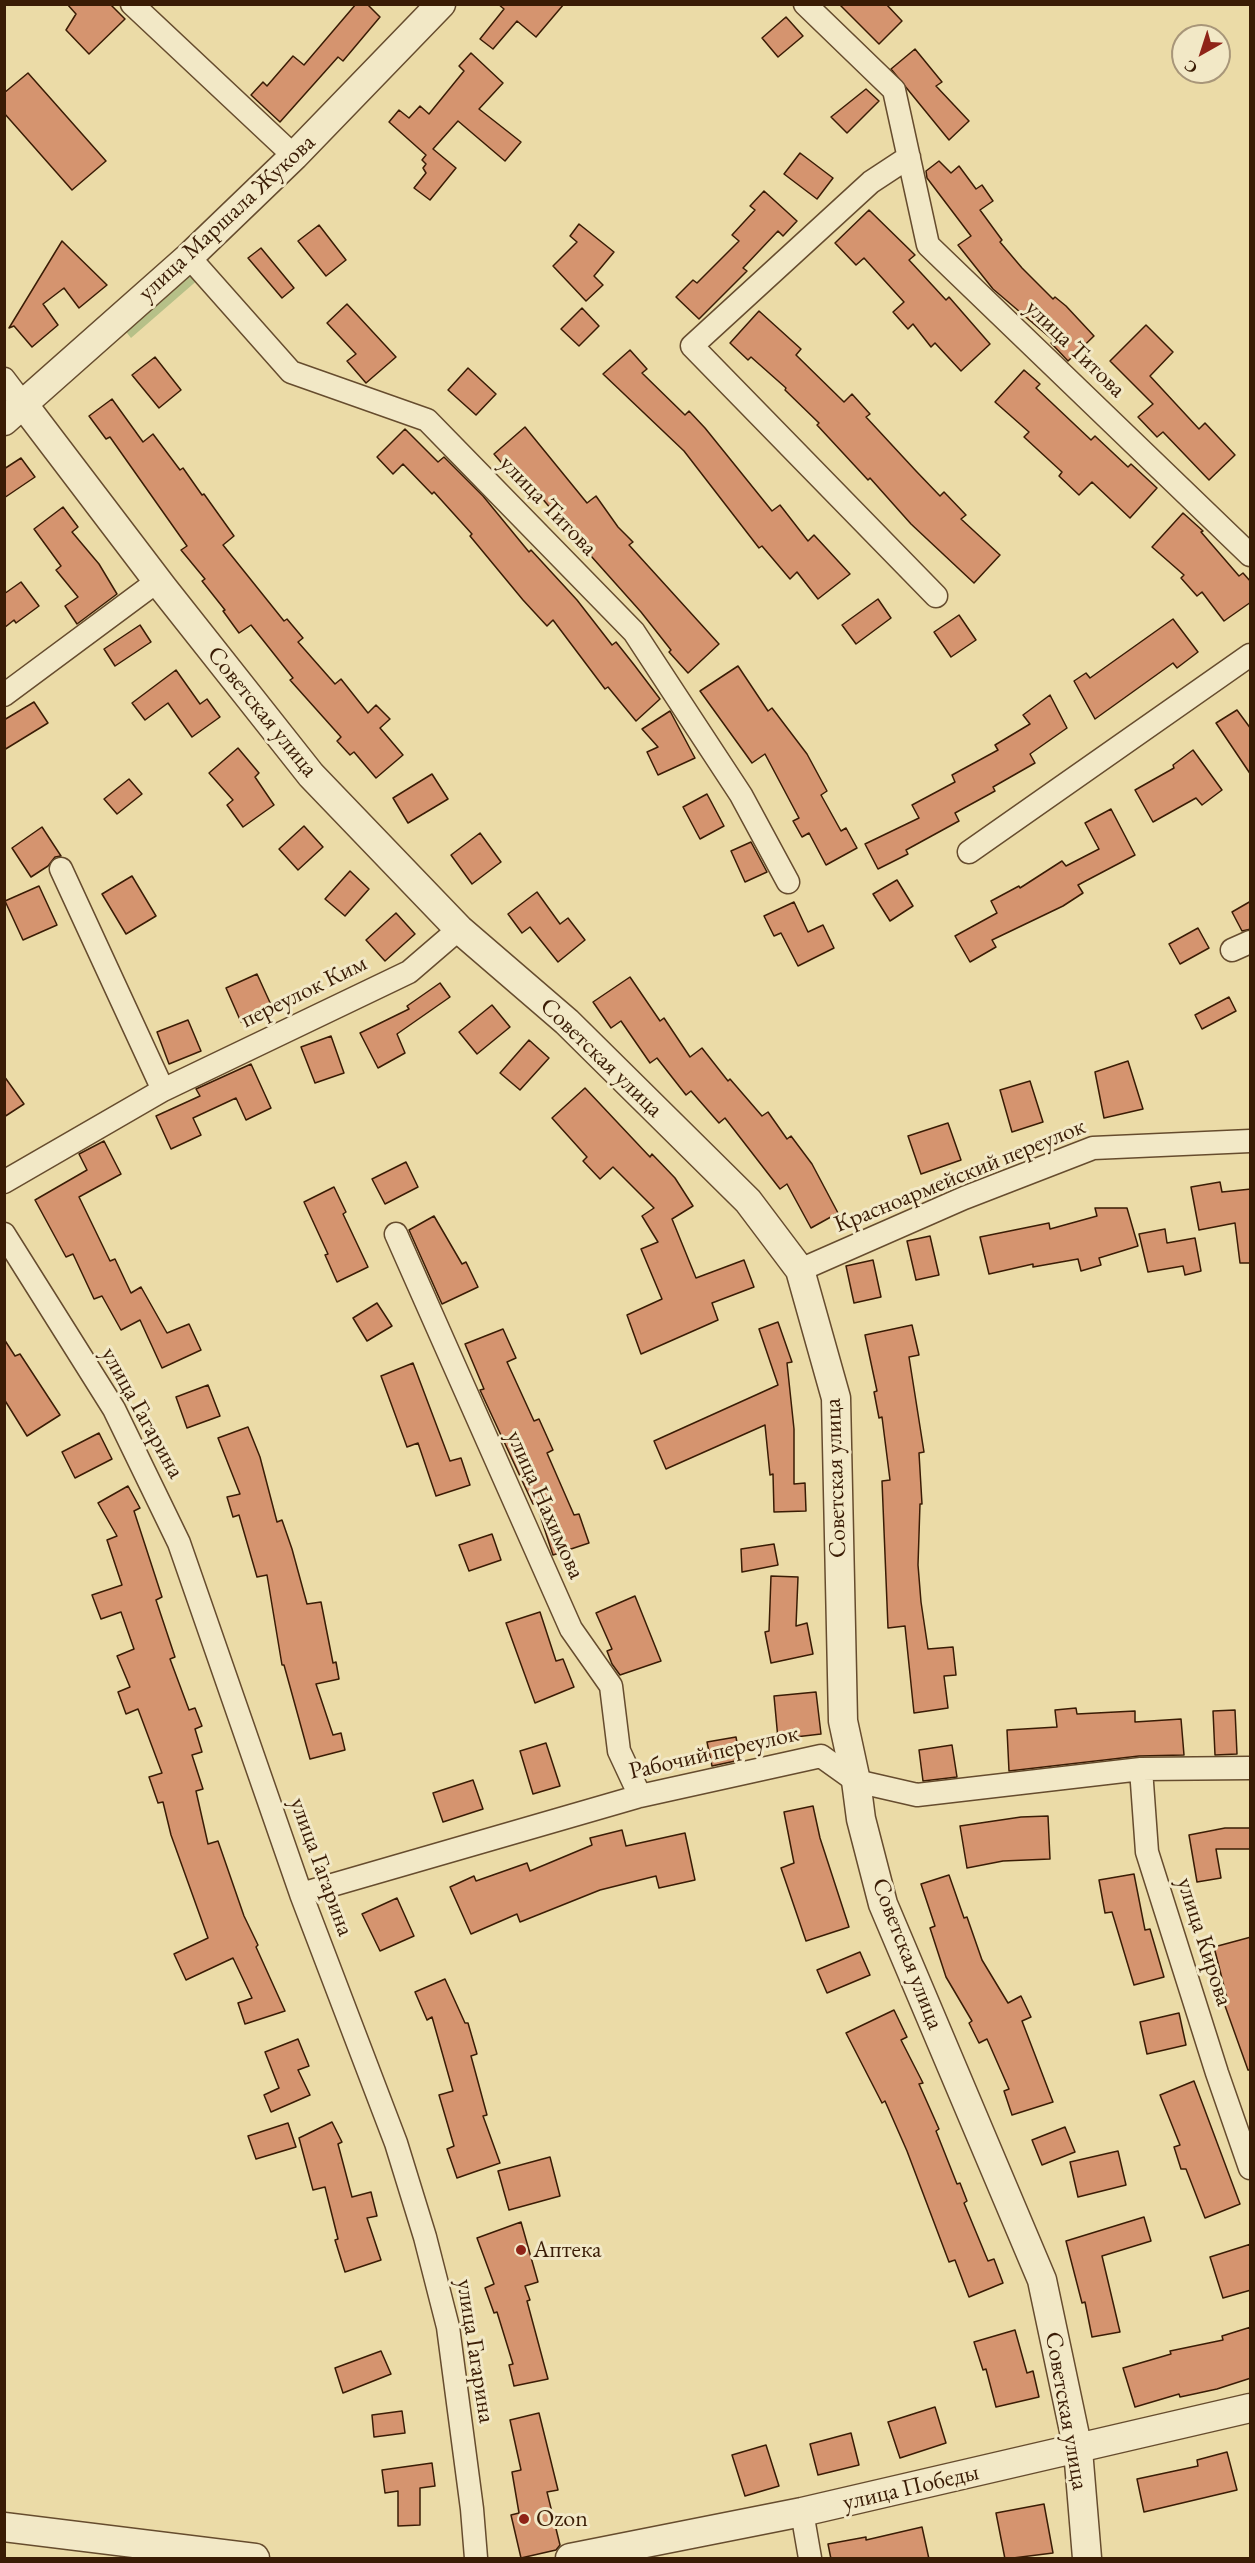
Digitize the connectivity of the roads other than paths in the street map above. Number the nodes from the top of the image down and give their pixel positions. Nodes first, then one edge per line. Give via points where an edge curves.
1 (132, 4) edge
2 (441, 4) edge
3 (805, 4) edge
4 (294, 156) junction
5 (909, 157) junction
6 (189, 257) junction
7 (4, 379) edge
8 (14, 413) edge
9 (1251, 555) edge
10 (159, 580) junction
11 (936, 596) dead end
12 (1251, 655) edge
13 (4, 695) edge
14 (969, 852) dead end
15 (61, 869) dead end
16 (788, 882) dead end
17 (459, 929) junction
18 (163, 1090) junction
19 (1251, 1141) edge
20 (4, 1182) edge
21 (4, 1234) edge
22 (396, 1234) dead end
23 (800, 1270) junction
24 (1251, 1768) edge
25 (1141, 1769) junction
26 (856, 1781) junction
27 (640, 1796) junction
28 (301, 1894) junction
29 (1244, 2125) edge
30 (1251, 2168) edge
31 (1251, 2408) edge
32 (1078, 2450) junction
33 (802, 2512) junction
34 (4, 2527) edge
35 (255, 2559) edge
36 (476, 2559) edge
37 (570, 2559) edge
38 (810, 2559) edge
39 (1087, 2559) edge

1 - 4 street
2 - 4 street, улица Маршала Жукова
3 - 5 street, улица Титова via 894,90
4 - 6 street, улица Маршала Жукова
5 - 9 street, улица Титова via 928,245
5 - 11 street via 871,182 692,346
6 - 8 street, улица Маршала Жукова
6 - 16 street, улица Титова via 291,372 427,420 634,632 741,795
7 - 8 street, Советская улица
8 - 10 street, Советская улица
10 - 13 street
10 - 17 street, Советская улица via 311,775
12 - 14 street
15 - 18 street
17 - 18 street, переулок Ким via 409,972
17 - 23 street, Советская улица via 567,1022 748,1201
18 - 20 street, переулок Ким
19 - 23 street, Красноармейский переулок via 1094,1148 964,1198
21 - 28 street, улица Гагарина via 114,1409 179,1543
22 - 27 street, улица Нахимова via 571,1629 611,1686 619,1751
23 - 26 street, Советская улица via 836,1398 843,1721
24 - 25 street, Рабочий переулок
25 - 26 street, Рабочий переулок via 916,1795
25 - 29 street, улица Кирова via 1147,1852 1217,2073
26 - 27 street, Рабочий переулок via 821,1756
26 - 32 street, Советская улица via 861,1819 883,1904 1042,2280
27 - 28 street, Рабочий переулок
28 - 36 street, улица Гагарина via 396,2143 428,2248 448,2327
29 - 30 street, улица Кирова
31 - 32 street, улица Победы
32 - 33 street, улица Победы
32 - 39 street, Советская улица
33 - 37 street, улица Победы
33 - 38 street
34 - 35 street

